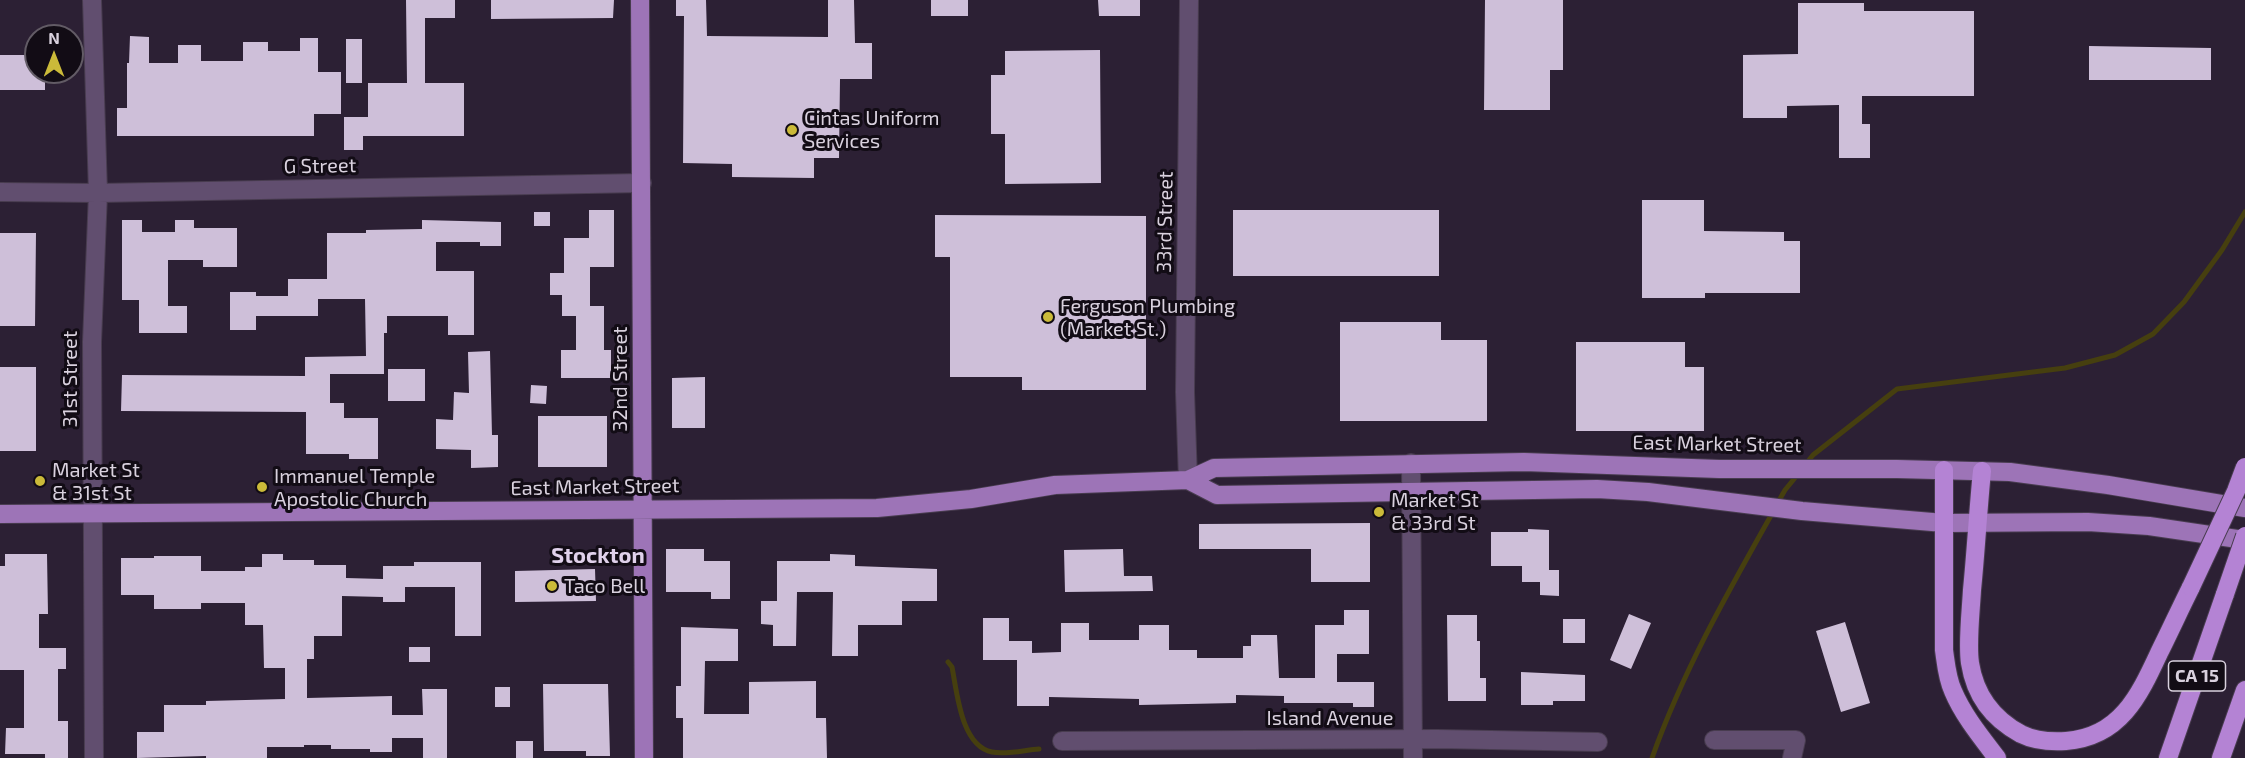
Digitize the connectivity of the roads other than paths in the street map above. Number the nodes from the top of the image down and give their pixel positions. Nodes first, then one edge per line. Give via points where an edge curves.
1 (92, 0) edge
2 (640, 0) edge
3 (1189, 0) edge
4 (642, 183) junction
5 (0, 192) edge
6 (98, 192) junction
7 (1411, 463) junction
8 (2245, 467) edge
9 (1944, 470) junction
10 (1982, 471) junction
11 (1188, 480) junction
12 (1412, 491) junction
13 (2245, 508) edge
14 (642, 509) junction
15 (0, 514) edge
16 (93, 514) junction
17 (1944, 523) junction
18 (1977, 524) junction
19 (2245, 538) edge
20 (2245, 690) edge
21 (1714, 740) dead end
22 (1062, 741) dead end
23 (1598, 742) dead end
24 (1413, 749) edge
25 (94, 758) edge
26 (644, 758) edge
27 (1792, 758) edge
28 (1997, 758) edge
29 (2168, 758) edge
30 (2221, 758) edge

1 - 6 street, 31st Street
2 - 4 main road, 32nd Street
3 - 11 street, 33rd Street via 1185,392
4 - 6 street, G Street
4 - 14 main road, 32nd Street
5 - 6 street, G Street
6 - 16 street, 31st Street via 92,342
7 - 9 main road, East Market Street
7 - 11 main road, East Market Street via 1214,468
7 - 12 street
8 - 18 highway, bridge via 2142,689 2127,711 2109,727 2076,740 2053,742 2031,738 1995,716 1979,693 1970,662
9 - 10 main road, East Market Street
9 - 17 highway
10 - 13 main road, East Market Street via 2043,476
10 - 18 highway
11 - 12 main road, East Market Street via 1217,495
11 - 14 main road, East Market Street via 1055,484 971,499 878,508
12 - 17 main road, East Market Street via 1648,492
12 - 24 street
14 - 16 main road, East Market Street
14 - 26 main road, 32nd Street
15 - 16 main road, East Market Street
16 - 25 street, 31st Street
17 - 18 main road
17 - 28 highway via 1947,671 1962,710
18 - 19 main road via 2088,522
19 - 29 highway, CA 15, bridge
20 - 30 highway, CA 15
21 - 27 street via 1796,740
22 - 24 street, Island Avenue
23 - 24 street, Island Avenue

